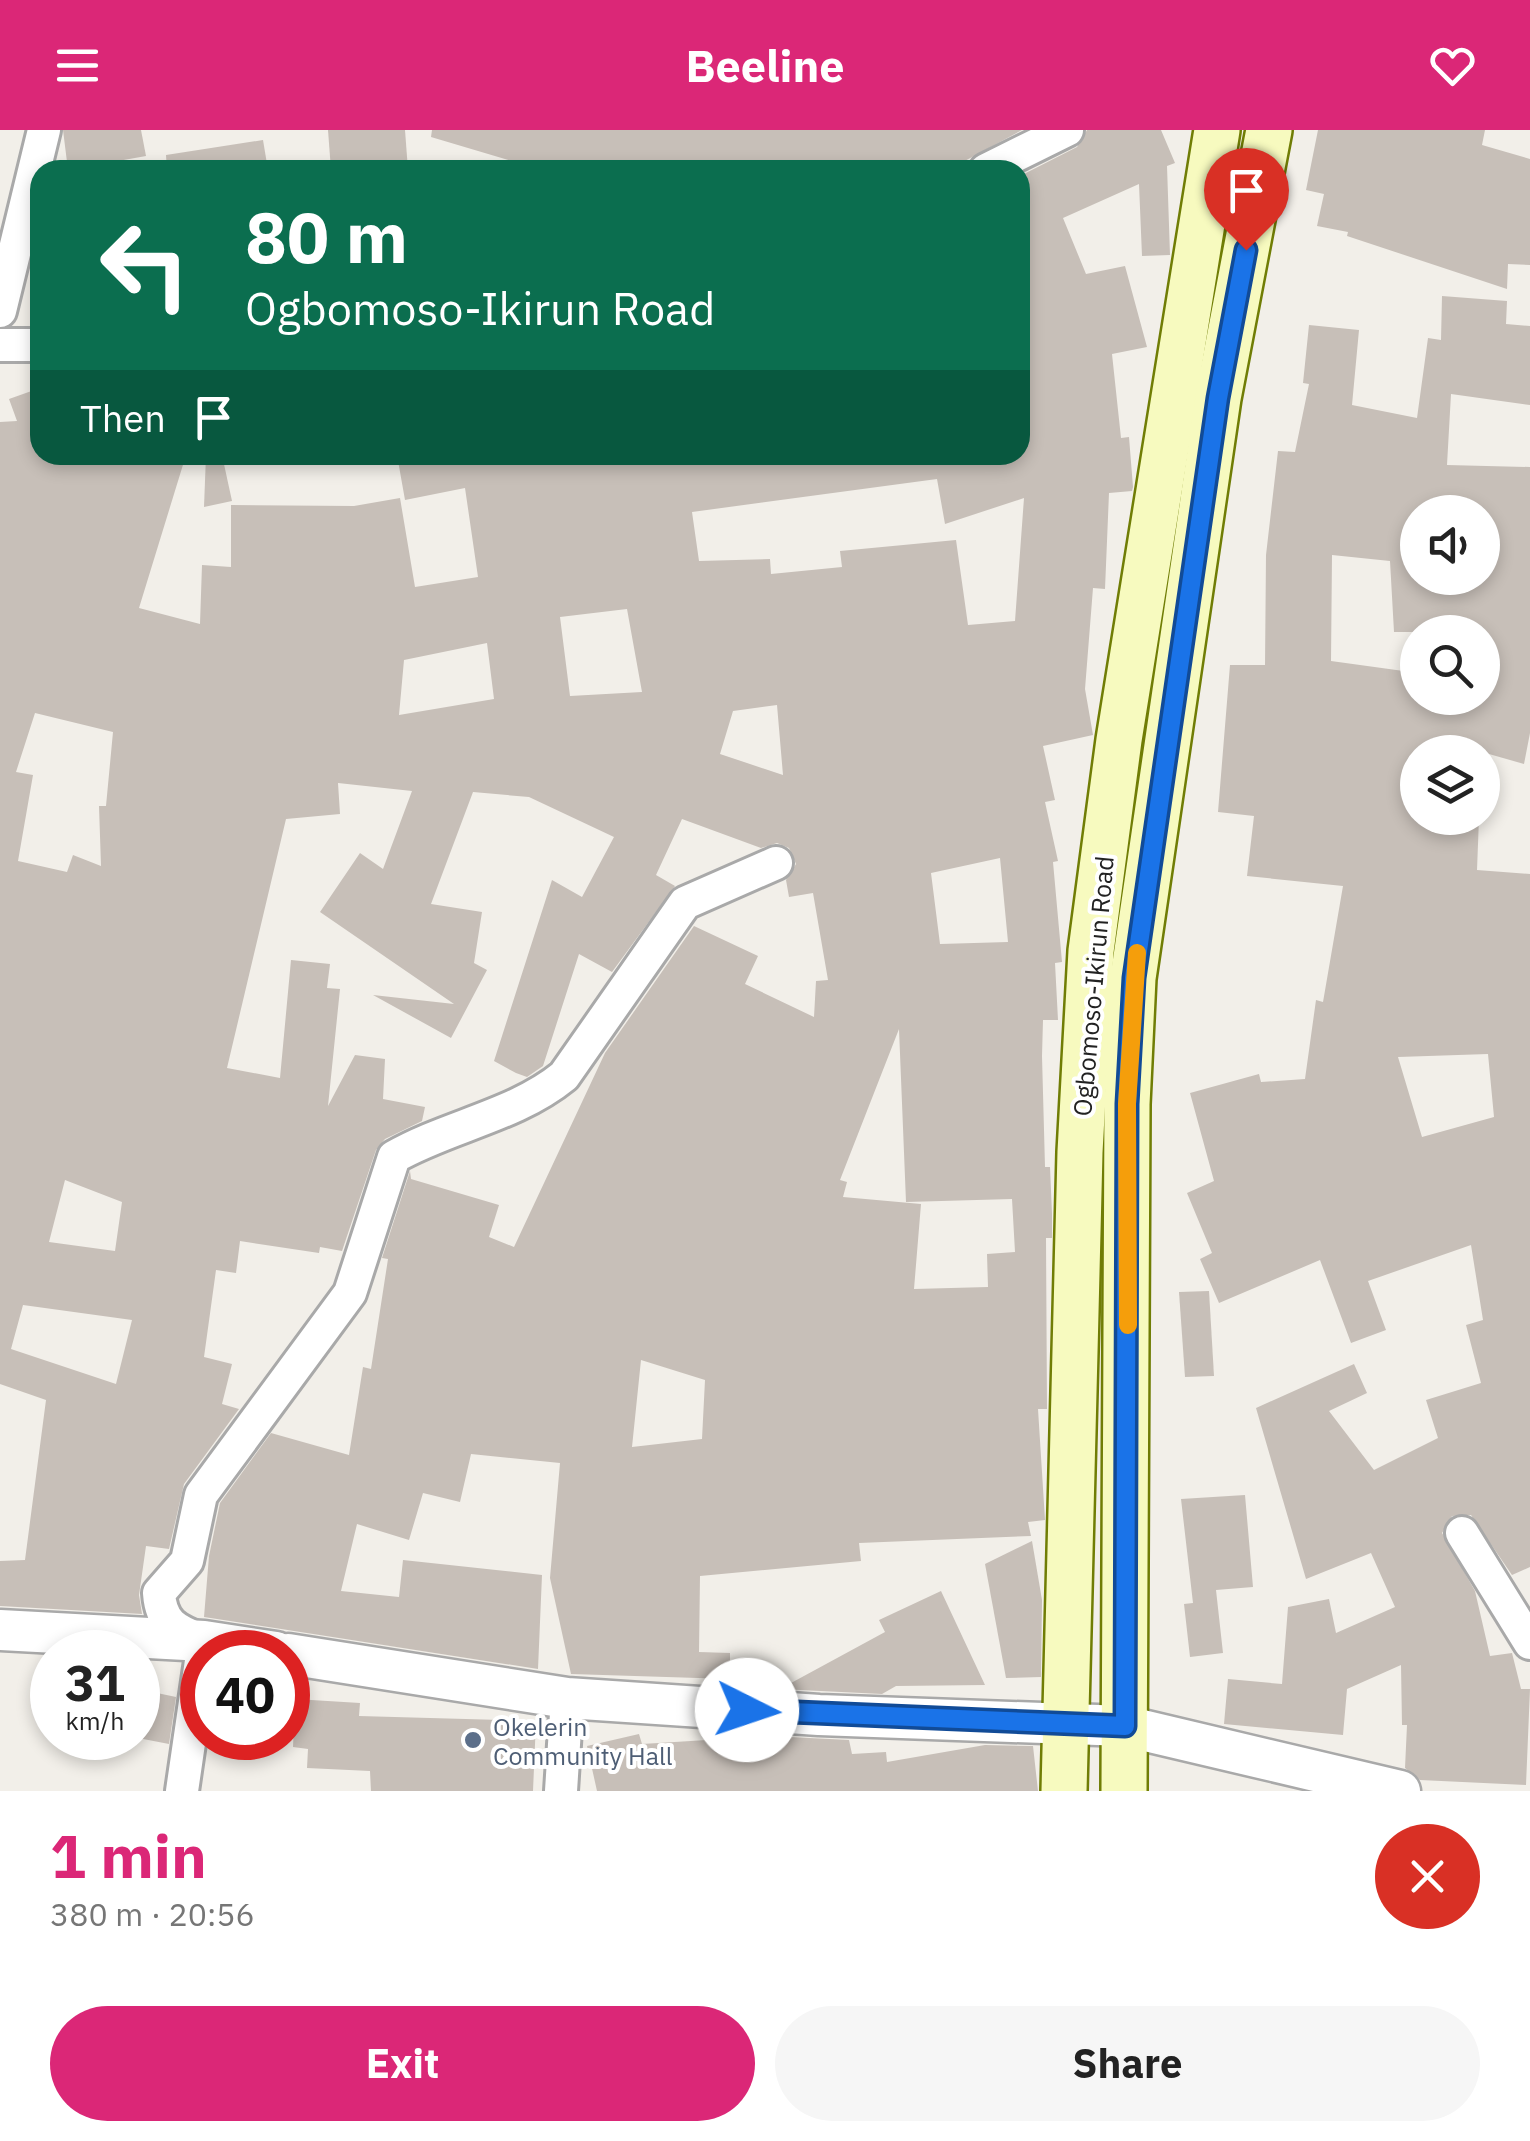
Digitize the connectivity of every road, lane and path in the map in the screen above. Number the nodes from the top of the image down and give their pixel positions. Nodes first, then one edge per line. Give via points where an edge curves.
1 (44, 130) edge
2 (1066, 130) edge
3 (1217, 130) edge
4 (1269, 130) edge
5 (30, 160) edge
6 (1006, 160) edge
7 (30, 161) edge
8 (13, 198) edge
9 (0, 310) edge
10 (30, 345) edge
11 (0, 346) edge
12 (776, 863) dead end
13 (1462, 1533) dead end
14 (0, 1630) edge
15 (180, 1633) edge
16 (1530, 1643) edge
17 (180, 1647) edge
18 (310, 1657) edge
19 (567, 1698) junction
20 (1064, 1721) junction
21 (1125, 1726) junction
22 (187, 1760) edge
23 (182, 1791) edge
24 (561, 1791) edge
25 (1064, 1791) edge
26 (1124, 1791) edge
27 (1400, 1791) edge

1 - 5 street
2 - 6 street
3 - 20 main road, Ogbomoso-Ikirun Road via 1091,951
4 - 21 main road, Ogbomoso-Ikirun Road via 1218,398 1134,978 1127,1104
7 - 8 street
8 - 9 street
10 - 11 street
12 - 15 street via 684,904 564,1076 539,1096 394,1157 350,1293 201,1494 187,1561 159,1594 160,1614
13 - 16 street
14 - 17 street
18 - 19 street
19 - 20 street via 819,1715
19 - 24 street
20 - 21 street
20 - 25 main road, Ogbomoso-Ikirun Road
21 - 26 main road, Ogbomoso-Ikirun Road
21 - 27 street
22 - 23 street

